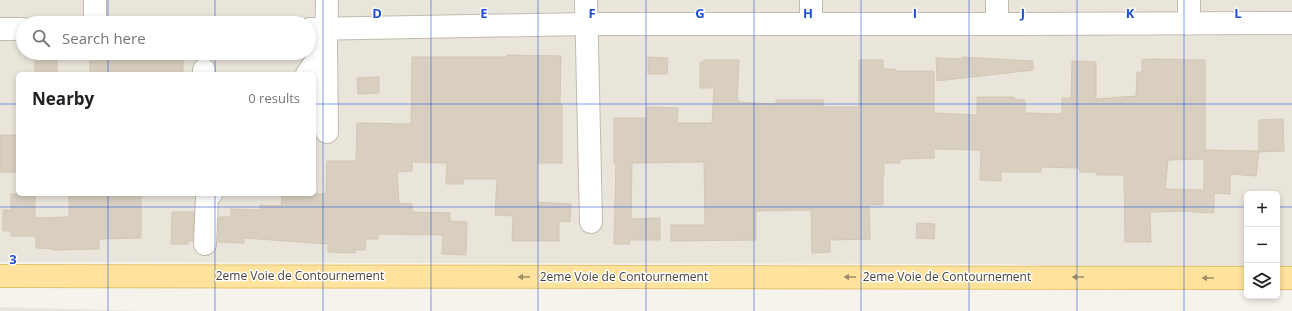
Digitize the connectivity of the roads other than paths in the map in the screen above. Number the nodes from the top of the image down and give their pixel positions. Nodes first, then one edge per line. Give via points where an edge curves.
1 (95, 0) edge
2 (327, 0) edge
3 (586, 0) edge
4 (811, 0) edge
5 (997, 0) edge
6 (1189, 0) edge
7 (95, 16) edge
8 (1292, 23) edge
9 (586, 24) junction
10 (811, 24) junction
11 (997, 24) junction
12 (1189, 24) junction
13 (0, 29) edge
14 (16, 29) edge
15 (320, 35) edge
16 (316, 47) edge
17 (312, 60) edge
18 (308, 72) edge
19 (327, 132) dead end
20 (208, 196) edge
21 (591, 222) dead end
22 (205, 244) dead end
23 (0, 276) edge
24 (1244, 278) edge
25 (1280, 278) edge
26 (1292, 278) edge

1 - 7 street
2 - 15 street
3 - 9 street
4 - 10 street
5 - 11 street
6 - 12 street
8 - 12 street
9 - 10 street
9 - 15 street
9 - 21 street
10 - 11 street
11 - 12 street
13 - 14 street
15 - 16 street
15 - 19 street
17 - 18 street
20 - 22 street
24 -> 23 main road, 2eme Voie de Contournement
25 - 26 main road

